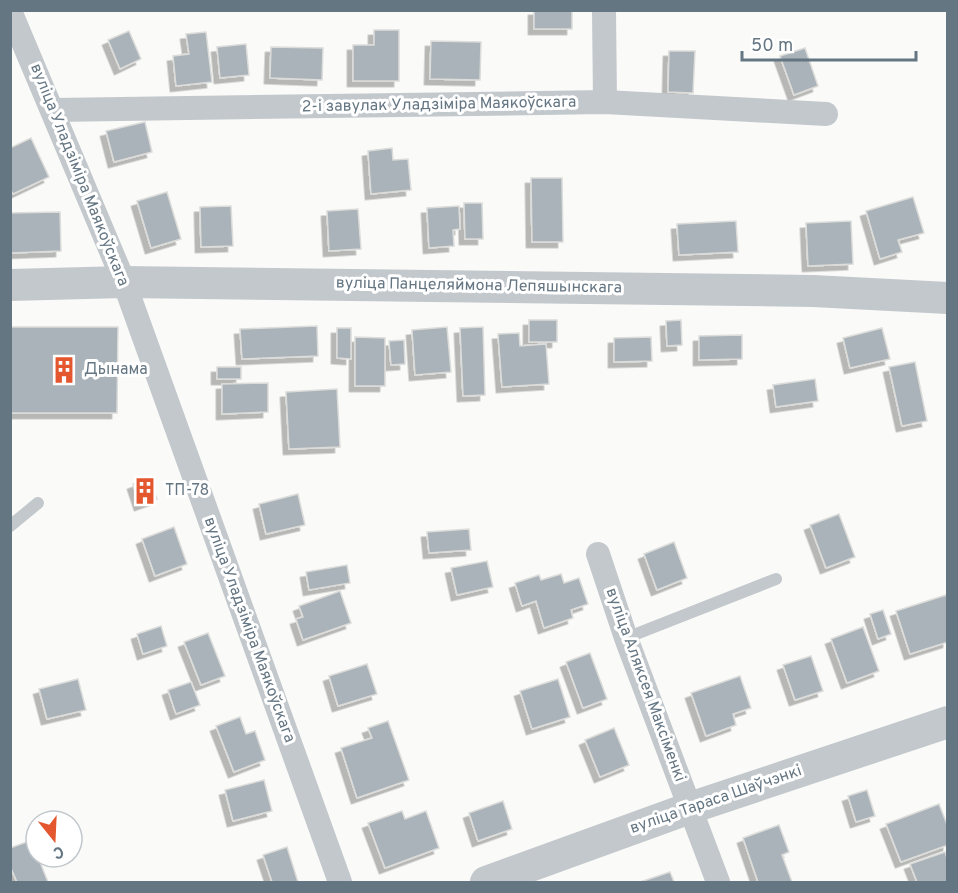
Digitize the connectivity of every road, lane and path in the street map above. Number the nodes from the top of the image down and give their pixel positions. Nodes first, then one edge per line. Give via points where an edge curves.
1 (604, 10) edge
2 (10, 11) edge
3 (605, 102) junction
4 (53, 110) junction
5 (825, 114) dead end
6 (124, 282) junction
7 (10, 285) edge
8 (948, 298) edge
9 (38, 503) dead end
10 (10, 526) edge
11 (598, 554) dead end
12 (776, 579) dead end
13 (626, 638) junction
14 (948, 722) edge
15 (690, 808) junction
16 (340, 882) edge
17 (486, 882) edge
18 (718, 882) edge

1 - 3 street
2 - 4 street, вуліца Уладзіміра Маякоўскага
3 - 4 street, 2-і завулак Уладзіміра Маякоўскага
3 - 5 street, 2-і завулак Уладзіміра Маякоўскага
4 - 6 street, вуліца Уладзіміра Маякоўскага
6 - 7 street, вуліца Панцеляймона Лепяшынскага
6 - 8 street, вуліца Панцеляймона Лепяшынскага via 813,291
6 - 16 street, вуліца Уладзіміра Маякоўскага
9 - 10 lane
11 - 13 street, вуліца Аляксея Максіменкі
12 - 13 lane
13 - 15 street, вуліца Аляксея Максіменкі
14 - 15 street, вуліца Тараса Шаўчэнкі
15 - 17 street, вуліца Тараса Шаўчэнкі
15 - 18 street, вуліца Аляксея Максіменкі

